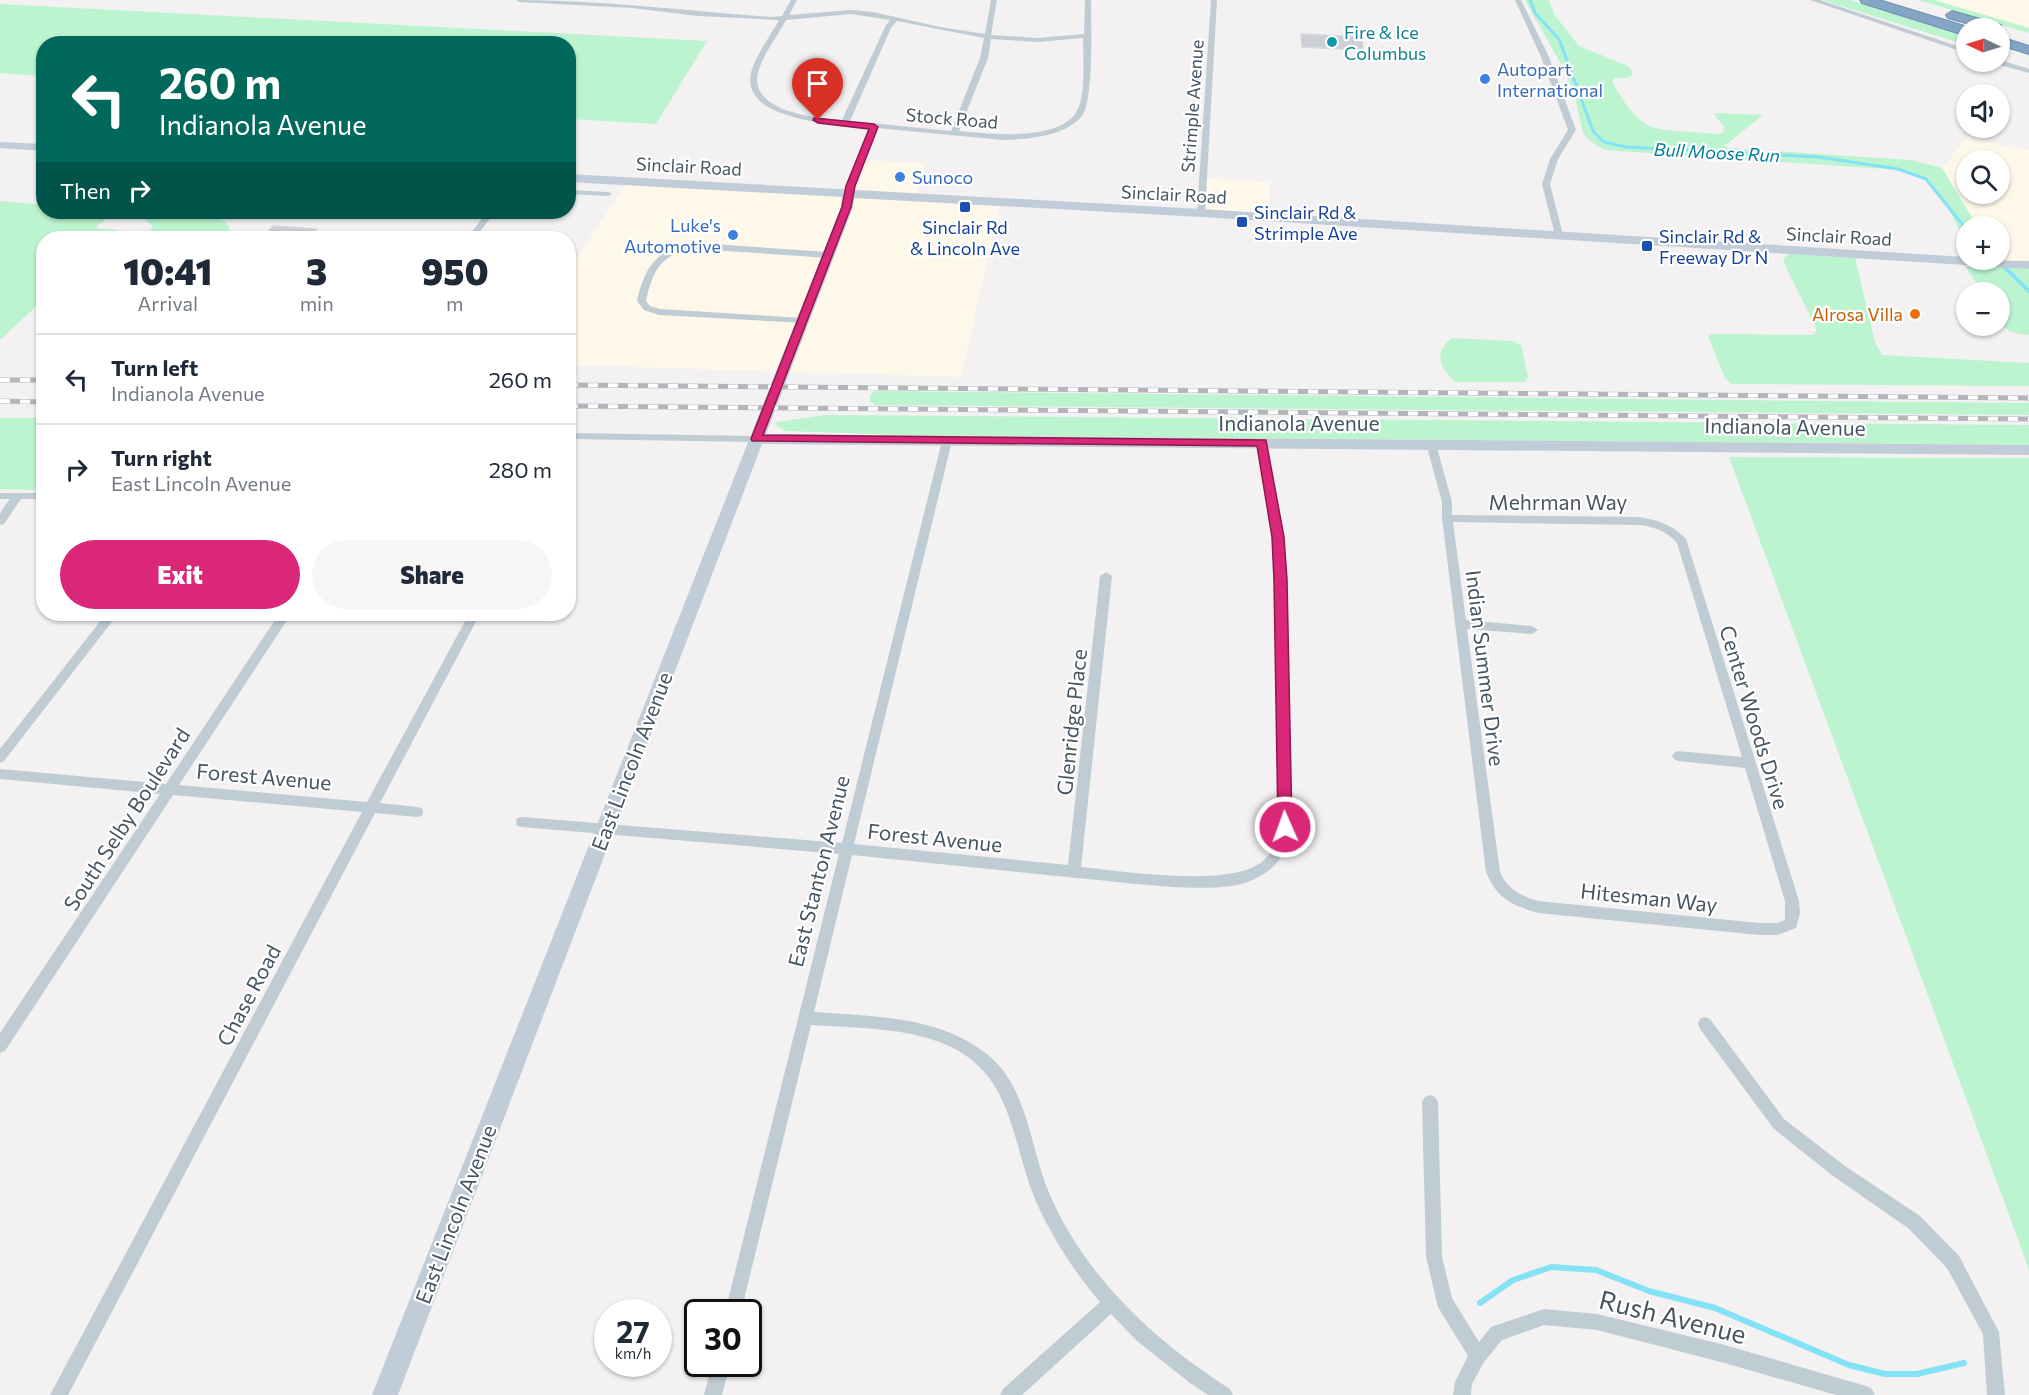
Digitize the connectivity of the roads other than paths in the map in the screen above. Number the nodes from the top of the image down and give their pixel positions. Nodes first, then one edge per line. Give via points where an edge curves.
1 (519, 0) edge
2 (660, 0) edge
3 (794, 0) edge
4 (994, 0) edge
5 (1088, 0) edge
6 (1214, 0) edge
7 (1518, 0) edge
8 (1813, 0) edge
9 (1866, 0) edge
10 (1901, 0) edge
11 (652, 8) junction
12 (784, 18) junction
13 (1961, 18) edge
14 (895, 19) junction
15 (1956, 28) edge
16 (2010, 32) edge
17 (1086, 36) junction
18 (989, 37) junction
19 (2029, 38) edge
20 (2010, 44) edge
21 (1956, 48) edge
22 (2029, 50) edge
23 (2010, 65) edge
24 (2029, 71) edge
25 (845, 123) junction
26 (874, 127) junction
27 (954, 134) junction
28 (0, 146) edge
29 (36, 148) edge
30 (576, 178) edge
31 (576, 192) edge
32 (849, 193) junction
33 (608, 194) dead end
34 (1201, 213) junction
35 (486, 219) edge
36 (476, 231) edge
37 (1559, 235) junction
38 (828, 255) junction
39 (2029, 265) edge
40 (802, 321) junction
41 (576, 436) edge
42 (756, 439) junction
43 (947, 441) junction
44 (1262, 443) junction
45 (1431, 444) junction
46 (2029, 450) edge
47 (0, 496) edge
48 (18, 496) junction
49 (36, 496) edge
50 (1448, 518) junction
51 (0, 521) edge
52 (1666, 527) joint
53 (1106, 576) dead end
54 (107, 621) edge
55 (280, 621) edge
56 (470, 621) edge
57 (1460, 624) junction
58 (1532, 630) dead end
59 (1678, 756) dead end
60 (0, 758) edge
61 (1748, 763) junction
62 (0, 774) edge
63 (170, 789) junction
64 (372, 807) junction
65 (417, 812) dead end
66 (522, 822) dead end
67 (605, 828) junction
68 (847, 849) junction
69 (1074, 871) junction
70 (1506, 894) joint
71 (1791, 924) joint
72 (805, 1018) junction
73 (1705, 1024) dead end
74 (0, 1046) edge
75 (1430, 1102) dead end
76 (736, 1299) edge
77 (1111, 1303) junction
78 (1478, 1356) junction
79 (718, 1377) edge
80 (59, 1395) edge
81 (385, 1395) edge
82 (713, 1395) edge
83 (1009, 1395) edge
84 (1224, 1395) edge
85 (1462, 1395) edge
86 (1866, 1395) edge
87 (1996, 1395) edge

1 - 11 street
2 - 11 street
3 - 12 street
4 - 18 street
5 - 17 street
6 - 34 street, Strimple Avenue
7 - 37 street via 1545,57 1572,130 1554,159 1546,184
8 - 21 street
9 - 15 highway
10 - 13 highway
11 - 12 street
12 - 14 street via 850,12
12 - 25 street, Stock Road via 755,70 756,94 787,114
14 - 18 street
14 - 25 street
16 - 19 highway
17 - 18 street via 1038,40
17 - 27 street, Stock Road via 1085,99 1080,112 1065,125 1031,136
18 - 27 street via 976,82
20 - 22 highway
23 - 24 street
25 - 26 street, Stock Road
26 - 27 street, Stock Road
26 - 32 street, East Lincoln Avenue
28 - 29 main road
30 - 32 main road, Sinclair Road
31 - 33 street
32 - 34 main road, Sinclair Road
32 - 38 main road, East Lincoln Avenue
34 - 37 main road, Sinclair Road
35 - 36 street
37 - 39 main road, Sinclair Road
38 - 40 main road, East Lincoln Avenue
38 - 40 street via 688,246 661,257 647,279 641,301 647,308 660,312
40 - 42 main road, East Lincoln Avenue
41 - 42 street, Indianola Avenue
42 - 43 main road, Indianola Avenue
42 - 67 main road, East Lincoln Avenue
43 - 44 main road, Indianola Avenue
43 - 68 street, East Stanton Avenue
44 - 45 main road, Indianola Avenue
44 - 69 street, Forest Avenue via 1281,580 1285,827 1280,848 1268,865 1245,877 1217,882
45 - 46 main road, Indianola Avenue
45 - 50 street, Indian Summer Drive
47 - 48 street
48 - 49 street
48 - 51 street
50 - 52 street, Mehrman Way via 1639,521
50 - 57 street, Indian Summer Drive
52 - 61 street, Center Woods Drive via 1682,542
53 - 69 street, Glenridge Place
54 - 60 street
55 - 63 street, South Selby Boulevard
56 - 64 street, Chase Road
57 - 58 street
57 - 70 street, Indian Summer Drive via 1493,872
59 - 61 street
61 - 71 street, Center Woods Drive via 1792,901
62 - 63 street, Forest Avenue
63 - 64 street, Forest Avenue
63 - 74 street, South Selby Boulevard
64 - 65 street, Forest Avenue
64 - 80 street, Chase Road
66 - 67 street, Forest Avenue
67 - 68 street, Forest Avenue
67 - 81 main road, East Lincoln Avenue
68 - 69 street, Forest Avenue
68 - 72 street, East Stanton Avenue
70 - 71 street, Hitesman Way via 1538,907 1759,928 1776,929
72 - 76 street, East Stanton Avenue
72 - 77 street via 924,1030 946,1037 984,1061 1002,1080 1020,1120 1044,1200 1079,1262
73 - 87 street via 1779,1124 1914,1222 1953,1262 1991,1332
75 - 78 street via 1434,1257 1444,1302
77 - 83 street
77 - 84 street via 1149,1342
78 - 85 street, Rush Avenue via 1464,1382
78 - 86 street, Rush Avenue via 1497,1333 1544,1317 1597,1322
79 - 82 street

